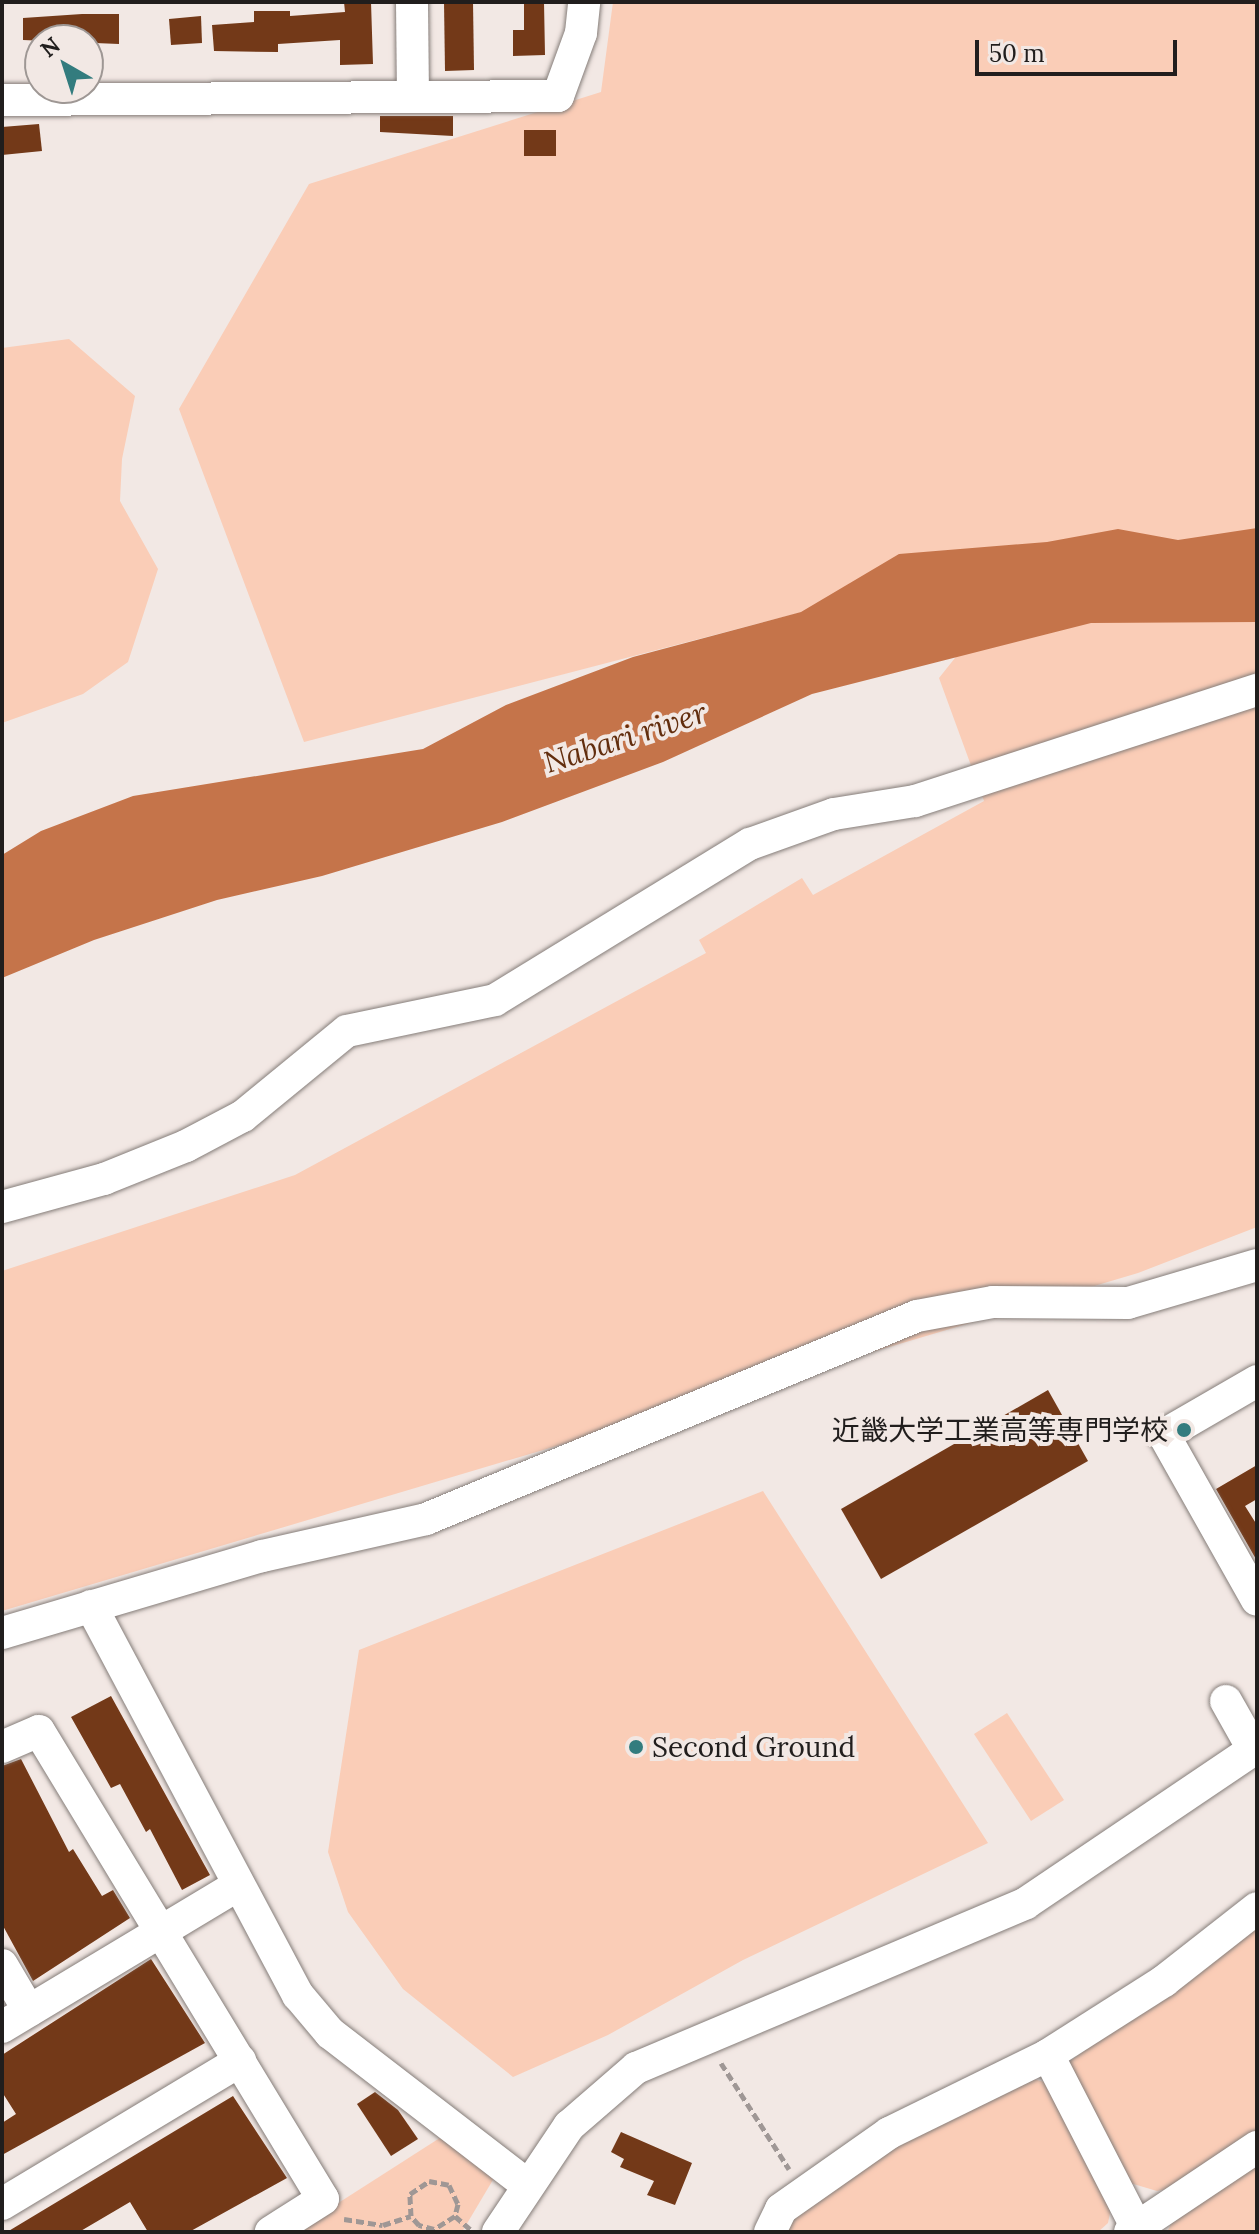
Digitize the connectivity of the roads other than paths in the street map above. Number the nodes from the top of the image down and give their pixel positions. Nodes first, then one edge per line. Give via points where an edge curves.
1 (412, 2) edge
2 (584, 2) edge
3 (413, 96) junction
4 (2, 100) edge
5 (1257, 690) edge
6 (2, 1207) edge
7 (1257, 1265) edge
8 (1257, 1381) edge
9 (1257, 1600) edge
10 (91, 1606) junction
11 (2, 1633) edge
12 (1226, 1701) dead end
13 (2, 1747) edge
14 (1255, 1748) edge
15 (238, 1885) junction
16 (1257, 1908) edge
17 (161, 1933) junction
18 (2, 1965) edge
19 (16, 2019) edge
20 (1048, 2055) junction
21 (240, 2061) junction
22 (1257, 2147) edge
23 (526, 2184) junction
24 (2, 2204) edge
25 (1135, 2230) edge
26 (271, 2232) edge
27 (498, 2232) edge
28 (770, 2232) edge

1 - 3 street
2 - 3 street via 581,33 558,96
3 - 4 street
5 - 6 street via 915,801 834,814 750,844 495,1000 347,1031 243,1116 186,1146 104,1179
7 - 10 street via 1128,1303 993,1302 917,1316 426,1519 262,1556
8 - 9 street via 1164,1435
10 - 11 street
10 - 15 street
12 - 14 street
13 - 17 street via 39,1731
14 - 23 street via 1026,1903 636,2068 569,2126
15 - 17 street
15 - 23 street via 284,1973 330,2033
16 - 20 street via 1164,1981
17 - 19 street
17 - 21 street
18 - 19 street
20 - 25 street
20 - 28 street via 889,2133 803,2190 781,2209
21 - 24 street
21 - 26 street via 323,2199
22 - 25 street
23 - 27 street

